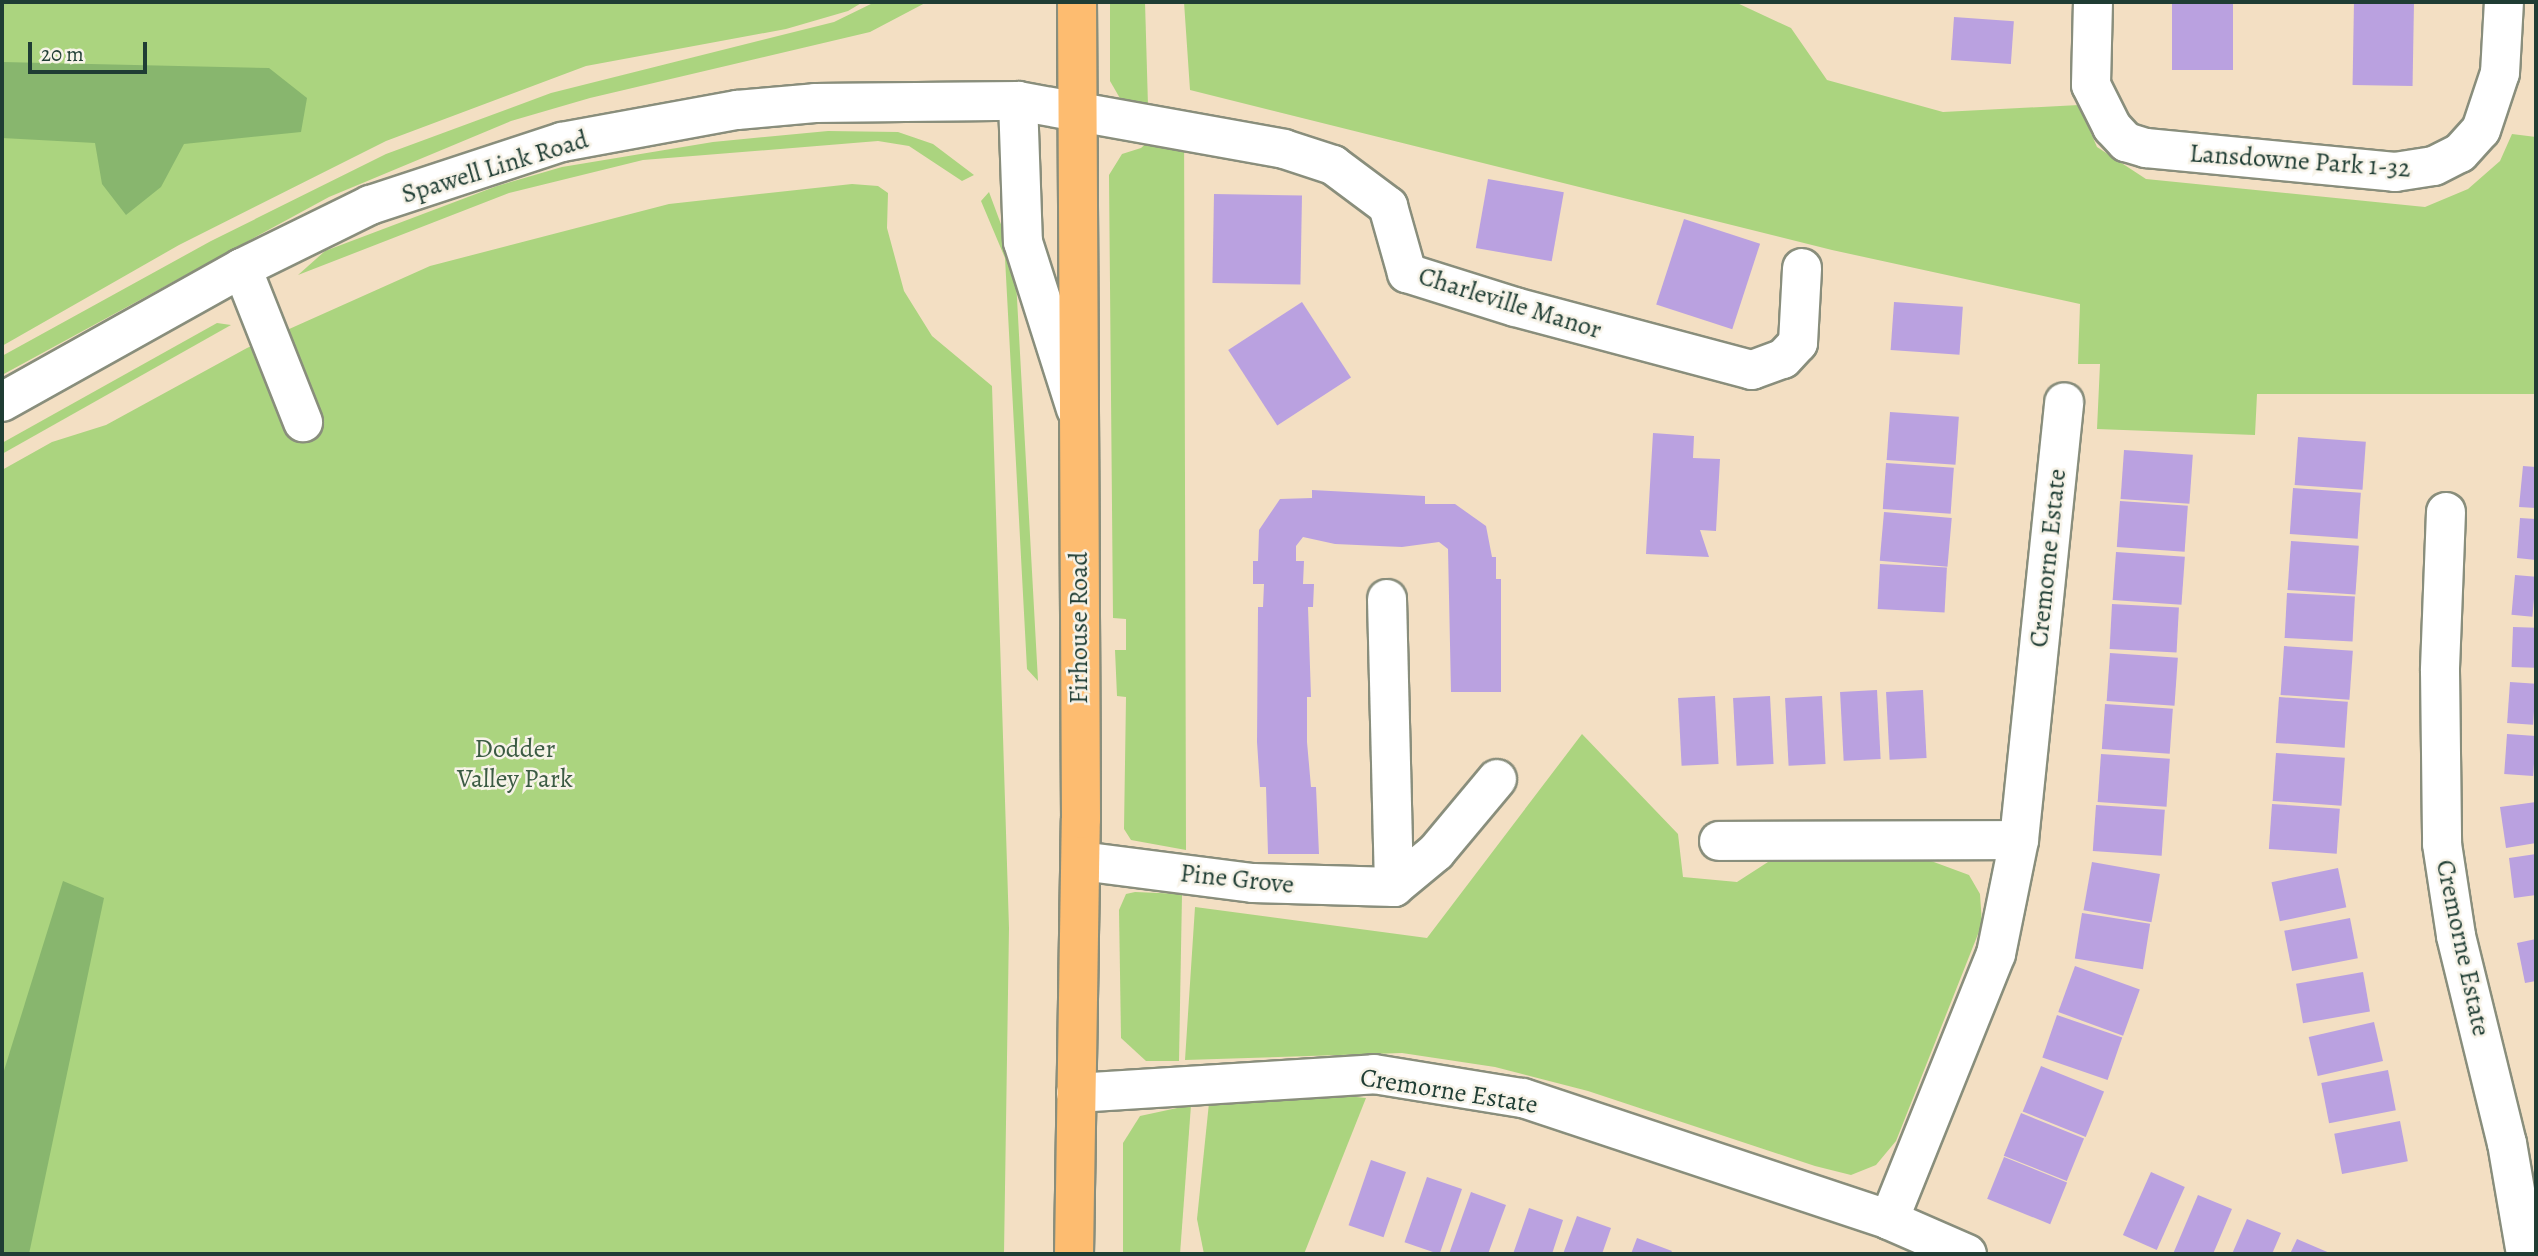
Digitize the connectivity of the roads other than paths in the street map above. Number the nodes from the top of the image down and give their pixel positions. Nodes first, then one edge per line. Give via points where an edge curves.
1 (1077, 2) edge
2 (2093, 2) edge
3 (2504, 2) edge
4 (1018, 101) junction
5 (1077, 112) junction
6 (242, 268) junction
7 (1802, 268) dead end
8 (2, 402) edge
9 (2064, 402) dead end
10 (1077, 414) junction
11 (303, 422) dead end
12 (2446, 512) dead end
13 (1387, 599) dead end
14 (1497, 779) dead end
15 (2019, 840) junction
16 (1719, 841) dead end
17 (1081, 861) junction
18 (1394, 887) junction
19 (1076, 1093) junction
20 (1889, 1220) junction
21 (1074, 1254) edge
22 (1967, 1254) edge
23 (2525, 1254) edge

1 - 5 main road, Firhouse Road
2 - 3 street, Lansdowne Park 1-32 via 2091,85 2112,127 2126,142 2146,148 2395,172 2434,166 2460,153 2480,130 2500,73
4 - 5 street, Spawell Link Road
4 - 6 street, Spawell Link Road via 815,103 737,110 562,142 370,205
4 - 10 street via 1023,242
5 - 7 street, Charleville Manor via 1284,149 1333,165 1388,206 1407,273 1752,370 1783,359 1798,343
5 - 10 main road, Firhouse Road
6 - 8 street, Spawell Link Road
6 - 11 street
9 - 15 street, Cremorne Estate
10 - 17 main road, Firhouse Road
12 - 23 street, Cremorne Estate via 2440,671 2442,844 2456,936 2507,1143
13 - 18 street
14 - 18 street via 1436,852
15 - 16 street
15 - 20 street, Cremorne Estate via 1996,954
17 - 18 street, Pine Grove via 1253,883
17 - 19 main road, Firhouse Road
19 - 20 street, Cremorne Estate via 1387,1076 1522,1098
19 - 21 main road, Firhouse Road
20 - 22 street, Cremorne Estate

